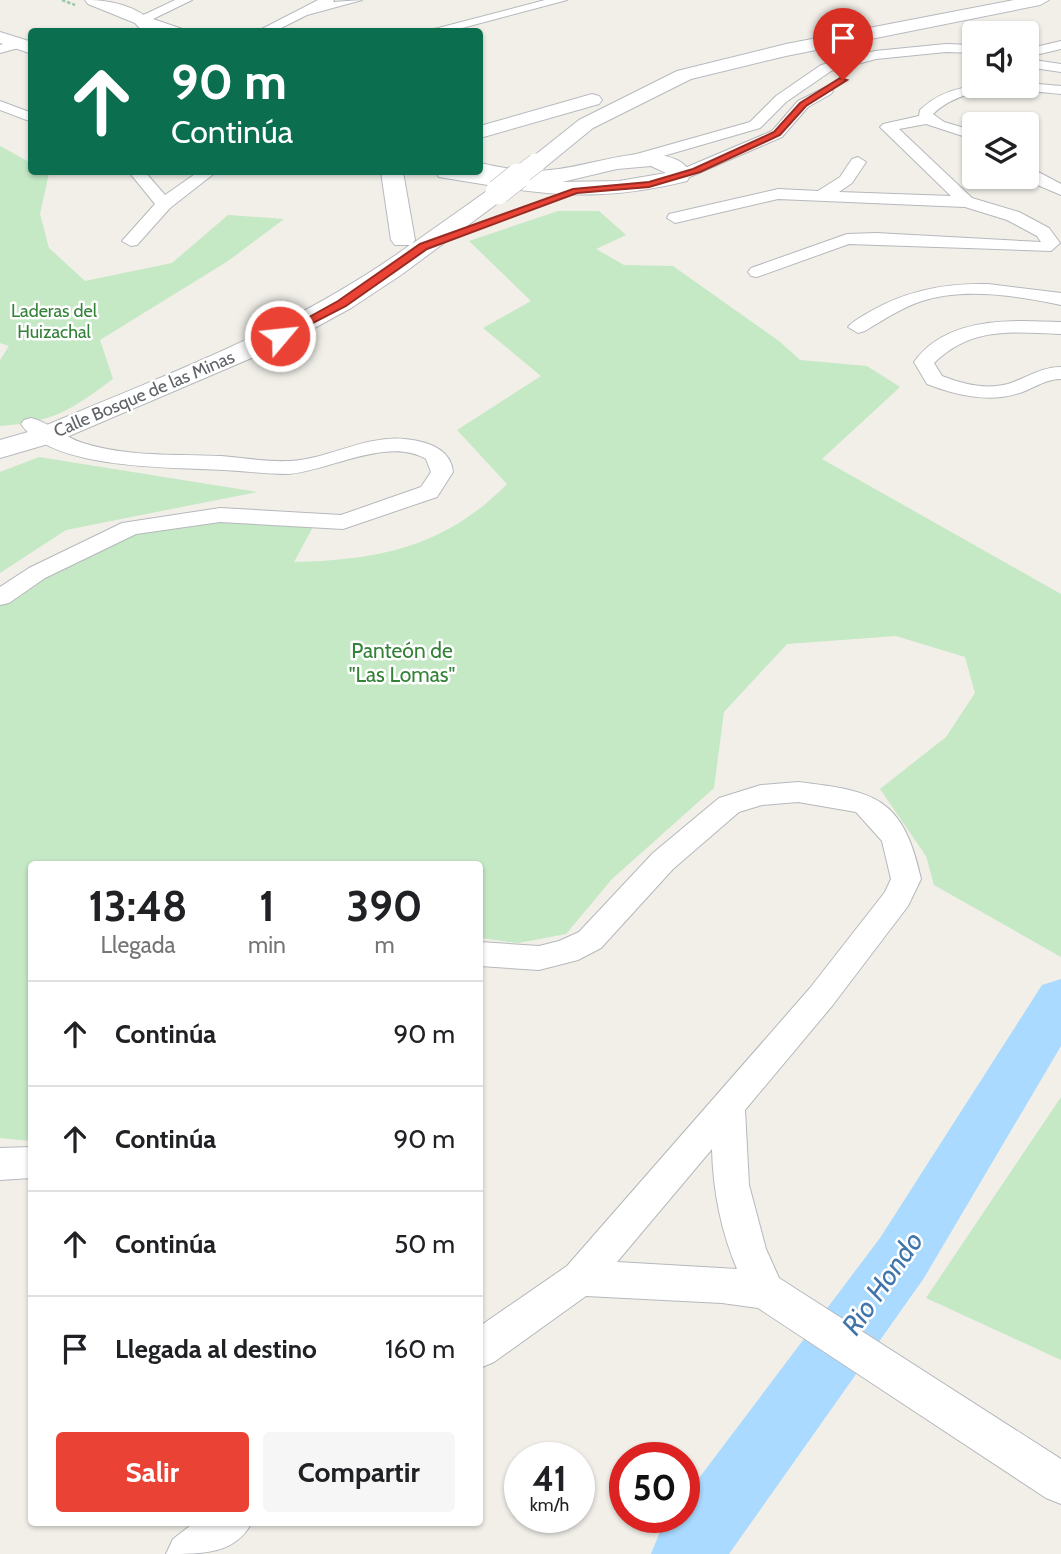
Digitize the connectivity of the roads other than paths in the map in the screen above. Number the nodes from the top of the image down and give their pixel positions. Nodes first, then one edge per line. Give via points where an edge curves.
1 (94, 0) edge
2 (186, 0) edge
3 (328, 0) edge
4 (356, 0) edge
5 (561, 0) edge
6 (997, 0) edge
7 (1040, 0) edge
8 (301, 15) junction
9 (147, 25) edge
10 (891, 25) junction
11 (271, 28) edge
12 (446, 28) edge
13 (1061, 45) edge
14 (962, 48) edge
15 (1039, 50) edge
16 (1039, 55) edge
17 (962, 56) edge
18 (1061, 59) edge
19 (1039, 65) edge
20 (1061, 68) edge
21 (657, 69) dead end
22 (612, 89) dead end
23 (1061, 90) edge
24 (592, 100) junction
25 (0, 105) edge
26 (28, 116) edge
27 (928, 119) junction
28 (483, 131) edge
29 (962, 132) edge
30 (568, 138) junction
31 (632, 160) junction
32 (858, 162) dead end
33 (483, 170) edge
34 (140, 175) edge
35 (204, 175) edge
36 (393, 175) edge
37 (464, 175) edge
38 (679, 176) junction
39 (1039, 180) edge
40 (1061, 190) edge
41 (576, 191) junction
42 (823, 195) junction
43 (966, 201) junction
44 (164, 204) junction
45 (530, 207) dead end
46 (675, 218) dead end
47 (494, 221) dead end
48 (131, 241) dead end
49 (413, 243) junction
50 (1052, 247) edge
51 (757, 272) dead end
52 (1061, 299) edge
53 (858, 327) dead end
54 (1061, 328) edge
55 (1061, 373) edge
56 (38, 430) junction
57 (0, 432) edge
58 (0, 449) edge
59 (0, 598) edge
60 (483, 954) edge
61 (728, 1106) junction
62 (28, 1162) edge
63 (0, 1164) edge
64 (580, 1278) junction
65 (777, 1298) junction
66 (483, 1347) edge
67 (1061, 1483) edge
68 (226, 1526) edge
69 (188, 1554) edge

1 - 9 main road
2 - 9 street
3 - 8 street
4 - 8 street
5 - 12 street
6 - 10 main road, Calle Bosque de las Minas
7 - 10 main road, Calle Bosque de las Minas
8 - 11 street
10 - 21 main road, Calle Bosque de las Minas
10 - 30 main road, Calle Bosque de las Minas via 684,75 586,124
13 - 15 street
14 - 31 street via 875,55 825,68 781,99 755,125
16 - 18 street
17 - 38 street via 892,64 849,78 803,104 777,134
19 - 20 street
22 - 24 main road, Calle Bosque de las Minas
23 - 27 street via 1005,86 961,91 932,103 925,113
24 - 28 main road
24 - 49 main road, Calle Bosque de las Minas via 468,191
25 - 26 street
27 - 29 street
27 - 43 street via 888,127
30 - 31 main road via 594,155
30 - 49 main road, Calle Bosque de las Minas, bridge via 498,191
31 - 33 main road via 547,177
31 - 38 main road via 664,162 679,171
32 - 42 street via 846,180
34 - 44 street
35 - 44 street
36 - 49 main road
37 - 41 main road
38 - 41 main road via 630,187
39 - 40 street
41 - 45 main road
42 - 43 street
42 - 46 street via 778,194
43 - 50 street via 1013,216 1042,232
44 - 48 street
47 - 49 main road
49 - 56 main road, Calle Bosque de las Minas via 342,303 280,336
50 - 51 street via 847,239
52 - 53 street via 1026,291 970,289 917,296
54 - 55 street via 993,328 960,334 924,362 934,380 992,393 1016,388 1040,375
56 - 57 main road, Calle Bosque de las Minas
56 - 58 main road, Calle Bosque de las Minas
56 - 59 street via 103,455 296,467 390,443 432,454 444,473 429,492 343,522 220,515 130,528 37,573
60 - 61 street via 539,958 590,940 663,861 729,805 761,795 798,792 864,804 895,839 906,879 897,898 821,996
61 - 64 street
61 - 65 street via 731,1185 747,1249
62 - 63 street
64 - 65 street via 722,1285
64 - 66 street
65 - 67 street
68 - 69 street

